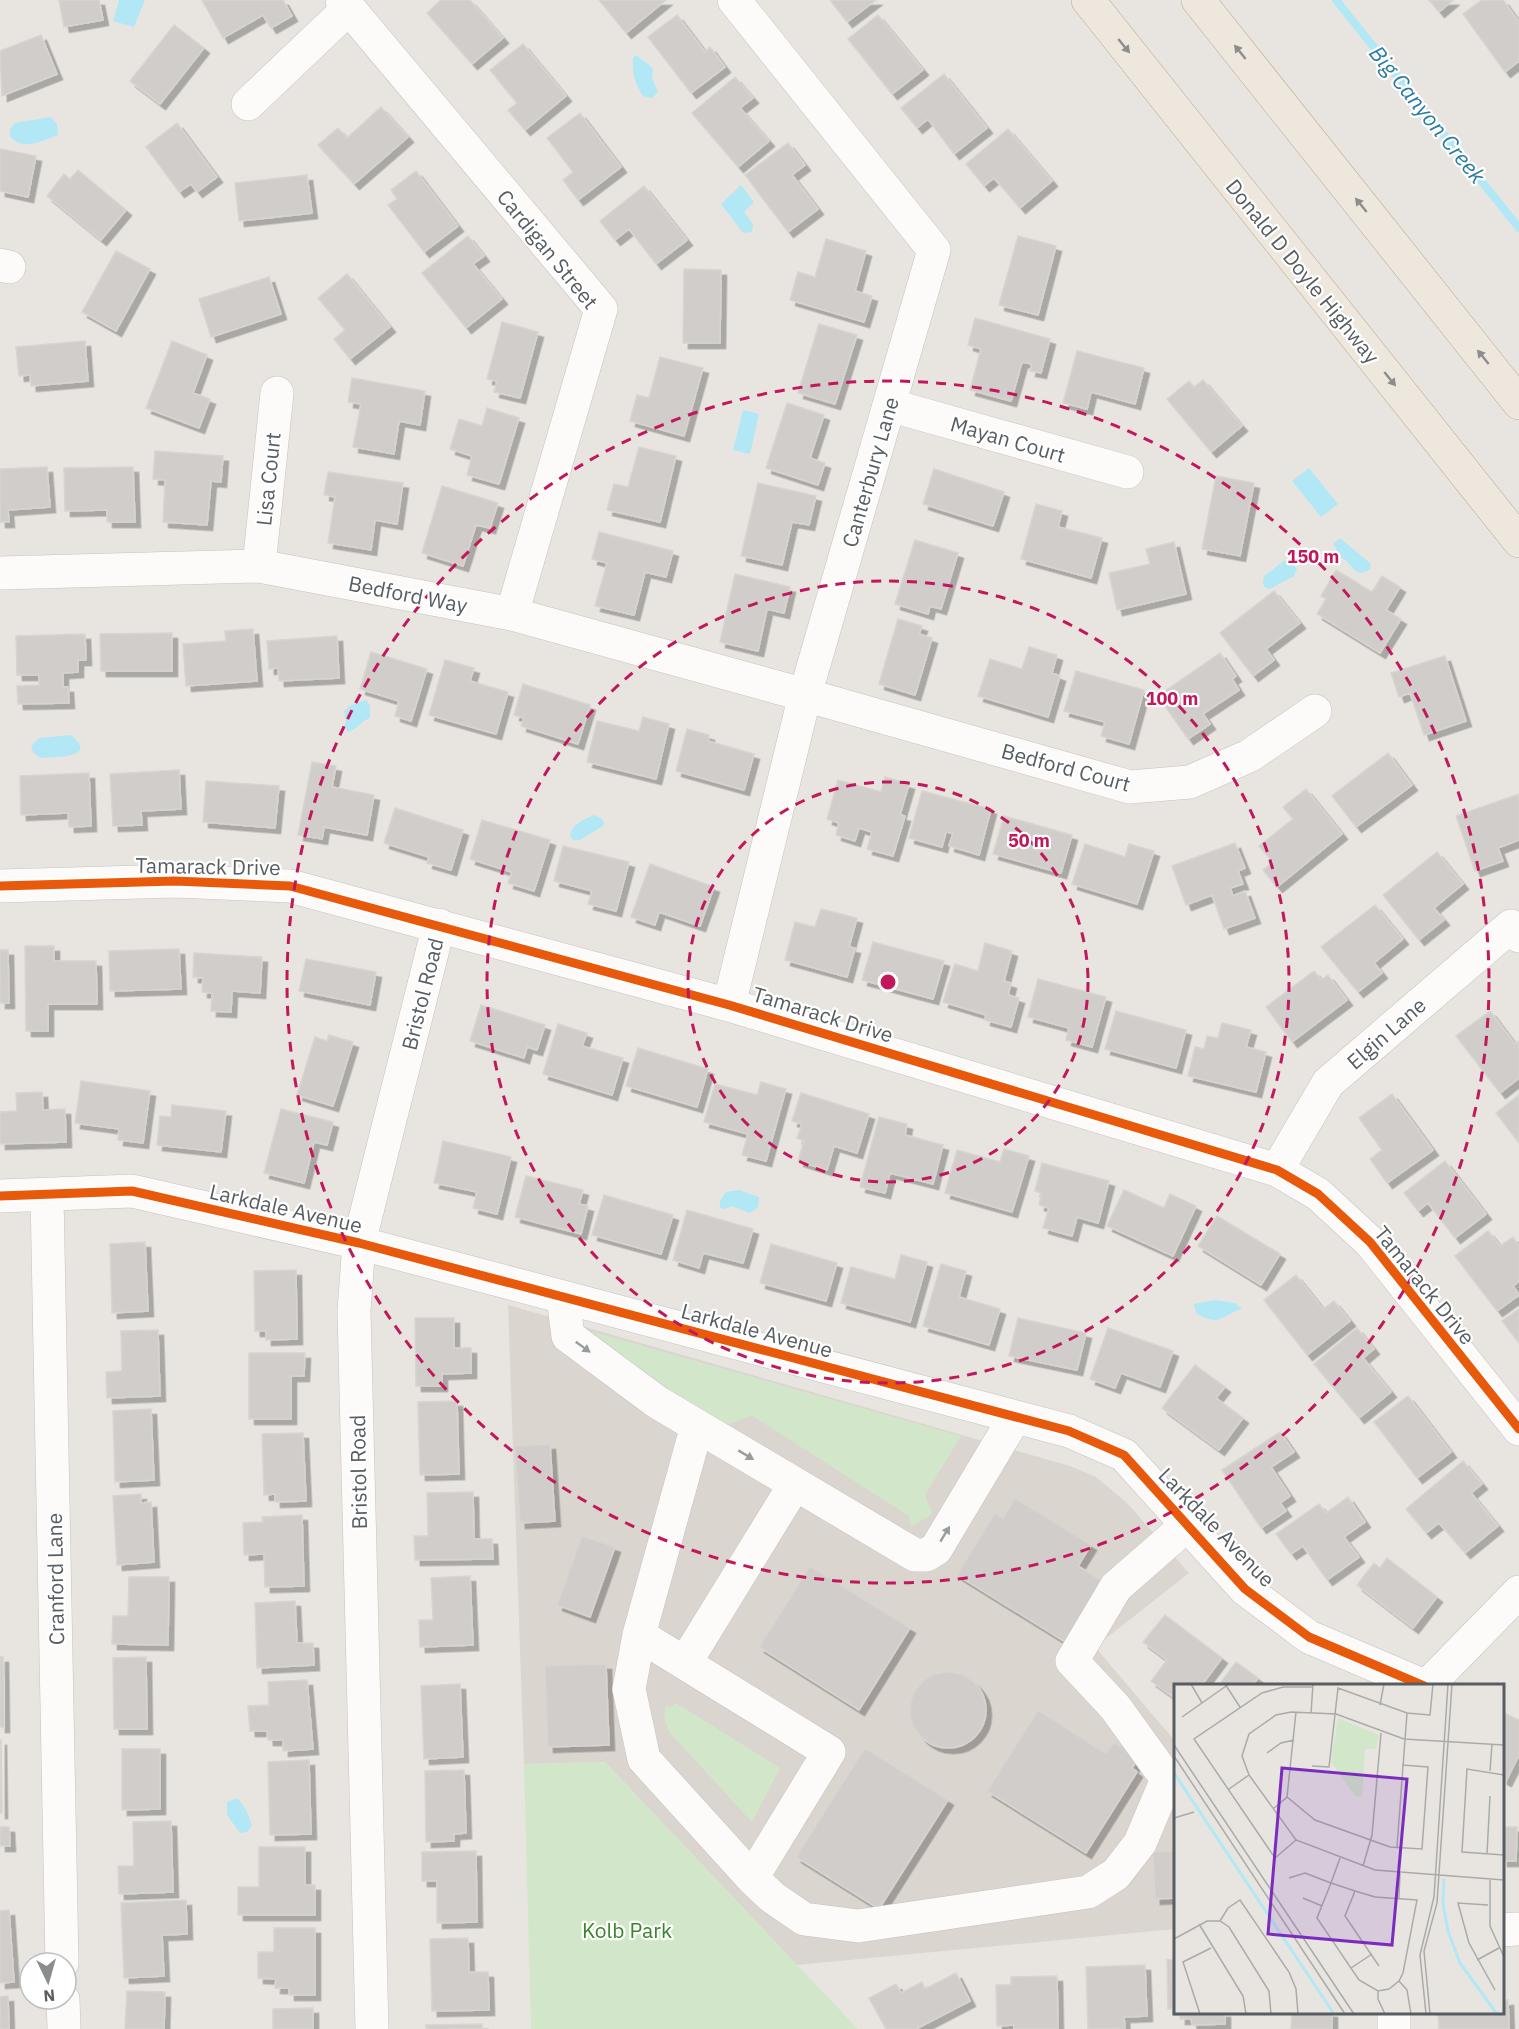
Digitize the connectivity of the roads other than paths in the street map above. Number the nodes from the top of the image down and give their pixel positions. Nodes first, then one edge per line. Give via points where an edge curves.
1 (734, 0) edge
2 (1088, 0) edge
3 (1198, 0) edge
4 (345, 4) edge
5 (248, 104) dead end
6 (277, 393) dead end
7 (1519, 403) edge
8 (889, 405) junction
9 (1127, 472) dead end
10 (1519, 542) edge
11 (259, 566) junction
12 (0, 573) edge
13 (512, 614) junction
14 (805, 695) junction
15 (1315, 711) dead end
16 (0, 886) edge
17 (439, 926) junction
18 (1519, 936) edge
19 (729, 1005) junction
20 (1277, 1170) junction
21 (47, 1195) junction
22 (0, 1196) edge
23 (360, 1243) junction
24 (563, 1297) junction
25 (1015, 1417) junction
26 (697, 1426) junction
27 (1519, 1429) edge
28 (795, 1484) junction
29 (1188, 1524) junction
30 (1519, 1592) edge
31 (639, 1635) junction
32 (685, 1663) junction
33 (1420, 1684) edge
34 (1427, 1684) edge
35 (752, 1878) junction
36 (62, 1951) edge
37 (63, 2011) edge
38 (64, 2029) edge
39 (372, 2029) edge

1 - 8 street, Canterbury Lane via 934,250
2 -> 10 highway, Donald D Doyle Highway
7 -> 3 highway
4 - 5 street
4 - 13 street, Cardigan Street via 601,309
6 - 11 street, Lisa Court
8 - 9 street, Mayan Court
8 - 14 street, Canterbury Lane
11 - 12 street, Bedford Way
11 - 13 street, Bedford Way
13 - 14 street, Bedford Way
14 - 15 street, Bedford Court via 1130,787 1190,782 1249,756
14 - 19 street, Canterbury Lane
16 - 17 street, Tamarack Drive via 175,881 290,886
17 - 19 street, Tamarack Drive
17 - 23 street, Bristol Road
18 - 20 street, Elgin Lane via 1510,926 1328,1083
19 - 20 street, Tamarack Drive
20 - 27 street, Tamarack Drive via 1317,1194 1370,1242
21 - 22 street, Larkdale Avenue
21 - 23 street, Larkdale Avenue via 132,1191
21 - 36 street, Cranford Lane
23 - 24 street, Larkdale Avenue
23 - 39 street, Bristol Road via 354,1311
24 - 25 street, Larkdale Avenue
24 -> 26 street via 568,1336 657,1402
28 -> 25 street via 915,1555 926,1555 936,1549
25 - 29 street, Larkdale Avenue via 1069,1431 1124,1455
26 -> 28 street
26 - 31 street
28 - 32 street
29 - 33 street, Larkdale Avenue via 1245,1589 1309,1637
29 - 35 street via 1116,1587 1072,1661 1115,1707 1167,1779 1140,1843 1116,1874 1088,1892 858,1926 804,1919
30 - 34 street
31 - 32 street
31 - 35 street via 629,1689 644,1759
32 - 35 street via 829,1752
37 - 38 street

